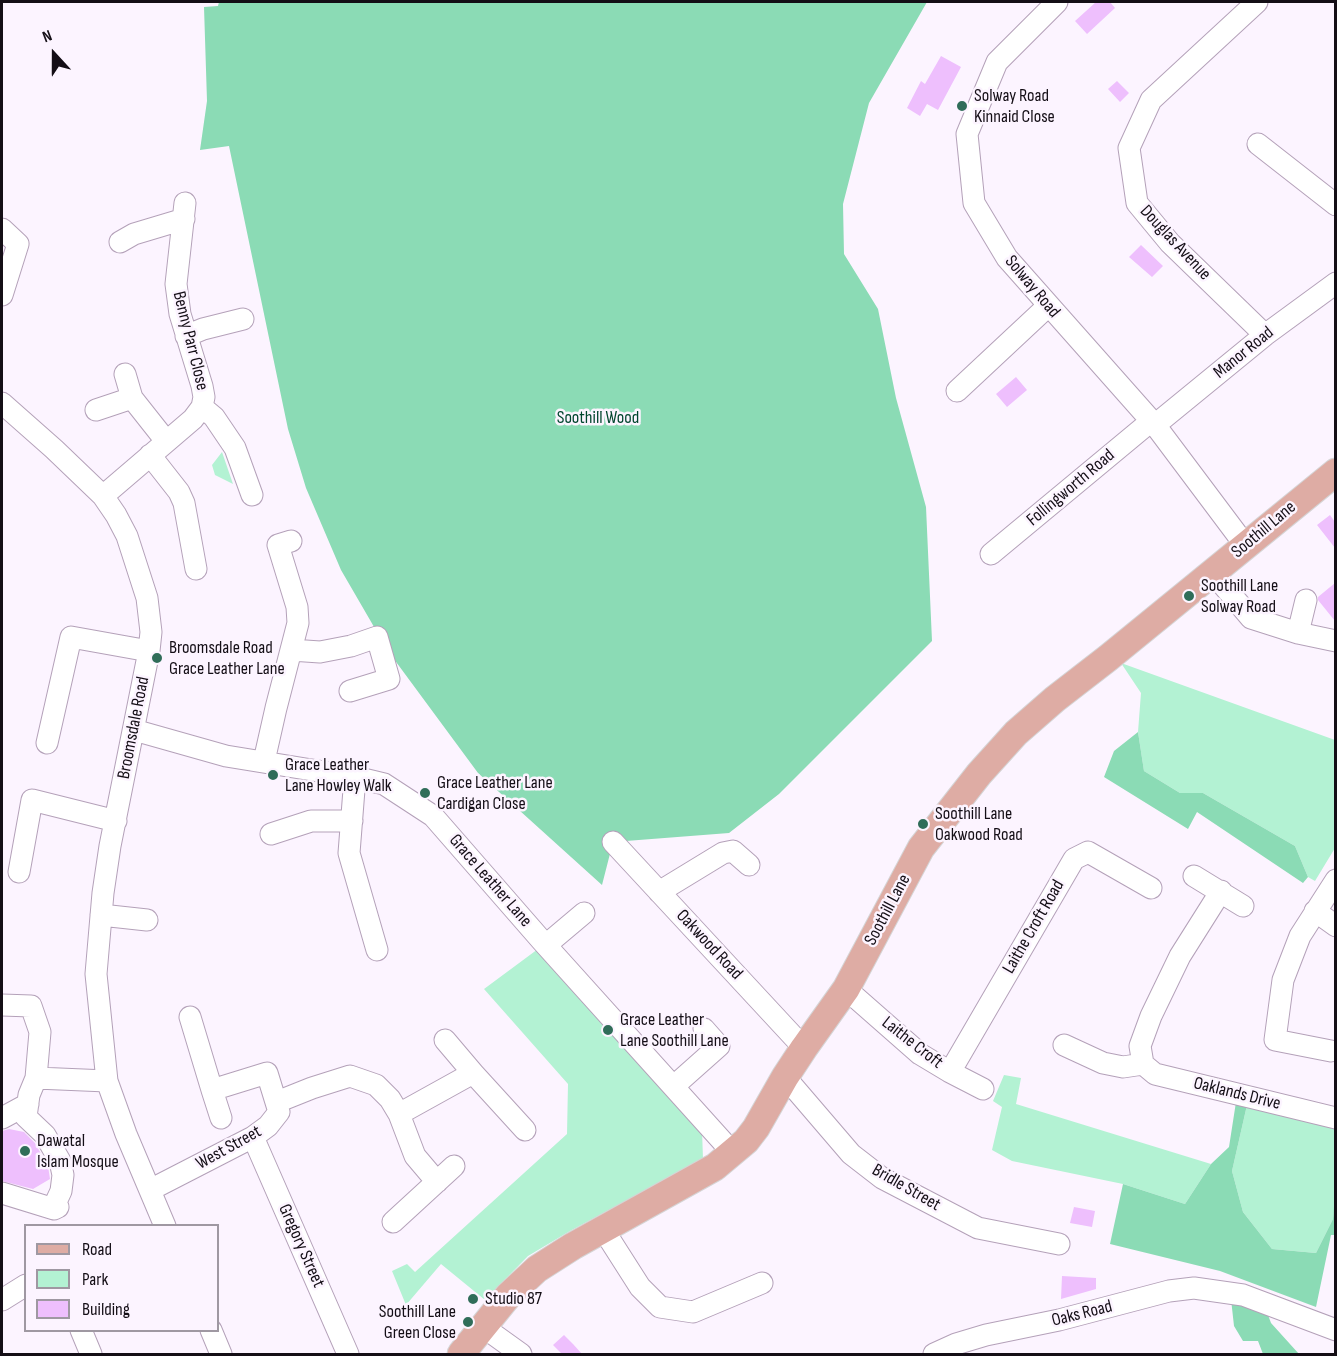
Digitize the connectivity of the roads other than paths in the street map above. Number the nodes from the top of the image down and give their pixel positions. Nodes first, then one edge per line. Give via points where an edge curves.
1 (1057, 2) edge
2 (1257, 2) edge
3 (1258, 144) dead end
4 (1335, 205) edge
5 (2, 229) edge
6 (120, 242) dead end
7 (1335, 283) edge
8 (2, 295) edge
9 (1048, 306) junction
10 (243, 319) dead end
11 (1265, 334) junction
12 (186, 336) junction
13 (125, 374) dead end
14 (957, 391) dead end
15 (132, 398) junction
16 (2, 403) edge
17 (202, 407) junction
18 (96, 410) dead end
19 (1152, 424) junction
20 (166, 441) junction
21 (150, 455) junction
22 (1335, 472) edge
23 (252, 495) dead end
24 (103, 496) junction
25 (291, 541) dead end
26 (1245, 545) junction
27 (991, 554) dead end
28 (195, 569) dead end
29 (1212, 572) junction
30 (1306, 600) dead end
31 (1298, 633) junction
32 (1335, 640) edge
33 (291, 650) junction
34 (149, 651) junction
35 (350, 691) dead end
36 (134, 730) junction
37 (47, 743) dead end
38 (264, 761) junction
39 (355, 777) junction
40 (116, 820) junction
41 (352, 821) junction
42 (271, 834) dead end
43 (613, 842) dead end
44 (749, 865) dead end
45 (19, 872) dead end
46 (1194, 876) dead end
47 (1335, 880) edge
48 (1151, 888) dead end
49 (1221, 891) junction
50 (659, 892) junction
51 (1243, 906) dead end
52 (1314, 911) junction
53 (584, 913) dead end
54 (101, 915) junction
55 (147, 920) dead end
56 (1335, 926) edge
57 (546, 945) junction
58 (377, 950) dead end
59 (846, 989) junction
60 (2, 1005) edge
61 (190, 1017) dead end
62 (704, 1029) dead end
63 (445, 1040) dead end
64 (1064, 1045) dead end
65 (804, 1048) junction
66 (1331, 1051) dead end
67 (1143, 1064) junction
68 (473, 1072) junction
69 (950, 1072) junction
70 (785, 1077) junction
71 (36, 1078) junction
72 (107, 1081) junction
73 (674, 1086) junction
74 (983, 1089) dead end
75 (212, 1090) junction
76 (277, 1102) junction
77 (28, 1104) junction
78 (399, 1114) junction
79 (2, 1118) edge
80 (221, 1118) dead end
81 (1335, 1118) edge
82 (525, 1130) dead end
83 (253, 1137) junction
84 (733, 1153) junction
85 (454, 1166) dead end
86 (437, 1182) junction
87 (150, 1190) junction
88 (2, 1193) edge
89 (393, 1222) dead end
90 (164, 1224) edge
91 (602, 1230) junction
92 (1059, 1244) dead end
93 (762, 1283) dead end
94 (24, 1286) edge
95 (2, 1300) edge
96 (482, 1326) junction
97 (1335, 1330) edge
98 (82, 1332) edge
99 (212, 1332) edge
100 (91, 1354) edge
101 (221, 1354) edge
102 (348, 1354) edge
103 (461, 1354) edge
104 (521, 1354) edge
105 (934, 1354) edge

1 - 9 street, Solway Road via 997,62 967,134 974,203 1007,258
2 - 11 street, Douglas Avenue via 1151,100 1129,148 1137,203 1170,243
3 - 4 street
5 - 8 street via 18,244
6 - 12 street, Benny Parr Close via 184,211 176,284
7 - 11 street, Manor Road
9 - 14 street
9 - 19 street, Solway Road
10 - 12 street
11 - 19 street, Manor Road
12 - 17 street, Benny Parr Close via 202,386
13 - 15 street
15 - 18 street
15 - 20 street
16 - 24 street, Broomsdale Road
17 - 20 street, Benny Parr Close
17 - 23 street, Benny Parr Close via 214,417 235,448
19 - 26 street, Solway Road
19 - 27 street, Follingworth Road
20 - 21 street, Benny Parr Close
21 - 24 street, Benny Parr Close
21 - 28 street via 184,503
22 - 26 main road, Soothill Lane
24 - 34 street, Broomsdale Road via 127,536 143,581 150,613
25 - 33 street via 278,545 297,607 298,623
26 - 29 main road, Soothill Lane
29 - 31 street via 1251,618
29 - 59 main road, Soothill Lane via 1055,699 979,774 921,848
30 - 31 street
31 - 32 street
33 - 35 street via 320,652 377,637 389,679
33 - 38 street
34 - 36 street, Broomsdale Road
34 - 37 street via 71,637
36 - 38 street, Grace Leather Lane via 226,756
36 - 40 street, Broomsdale Road
38 - 39 street, Grace Leather Lane
39 - 41 street
39 - 57 street, Grace Leather Lane via 384,784 433,816
40 - 45 street via 32,800
40 - 54 street, Broomsdale Road
41 - 42 street via 311,821
41 - 58 street via 350,853
43 - 50 street, Oakwood Road
44 - 50 street via 733,851 723,853
46 - 49 street
47 - 52 street
48 - 69 street, Laithe Croft Road via 1088,852 1074,859
49 - 51 street
49 - 67 street via 1180,956 1151,1016 1140,1046
50 - 65 street, Oakwood Road
52 - 56 street
52 - 66 street via 1283,980 1275,1040
53 - 57 street
54 - 55 street
54 - 72 street, Broomsdale Road via 96,974
57 - 73 street, Grace Leather Lane
59 - 65 main road, Soothill Lane
59 - 69 street, Laithe Croft via 920,1054
60 - 71 street via 31,1006 40,1032
61 - 75 street, West Street
62 - 73 street via 719,1046
63 - 68 street
64 - 67 street, Oaklands Drive via 1103,1063 1123,1067
65 - 70 main road, Soothill Lane
67 - 81 street, Oaklands Drive via 1155,1074
68 - 78 street
68 - 82 street
69 - 74 street, Laithe Croft
70 - 84 main road, Soothill Lane via 756,1128
70 - 92 street, Bridle Street via 851,1154 882,1178 978,1228
71 - 72 street
71 - 77 street
72 - 87 street, Broomsdale Road
73 - 84 street, Grace Leather Lane
75 - 76 street via 267,1073
75 - 80 street, West Street
76 - 78 street via 350,1076 376,1085
76 - 83 street, West Street via 279,1112
77 - 79 street
77 - 88 street via 26,1117 45,1135 60,1161 63,1175 62,1191 55,1204 58,1207
78 - 86 street via 415,1156
83 - 87 street, West Street
83 - 102 street, Gregory Street
84 - 91 main road, Soothill Lane
85 - 86 street
86 - 89 street
87 - 90 street, Broomsdale Road
91 - 93 street via 640,1287 660,1307 693,1312
91 - 96 main road, Soothill Lane via 537,1269
94 - 95 street
96 - 103 main road, Soothill Lane
96 - 104 street
97 - 105 street, Oaks Road via 1234,1292 1194,1288 986,1335
98 - 100 street
99 - 101 street

